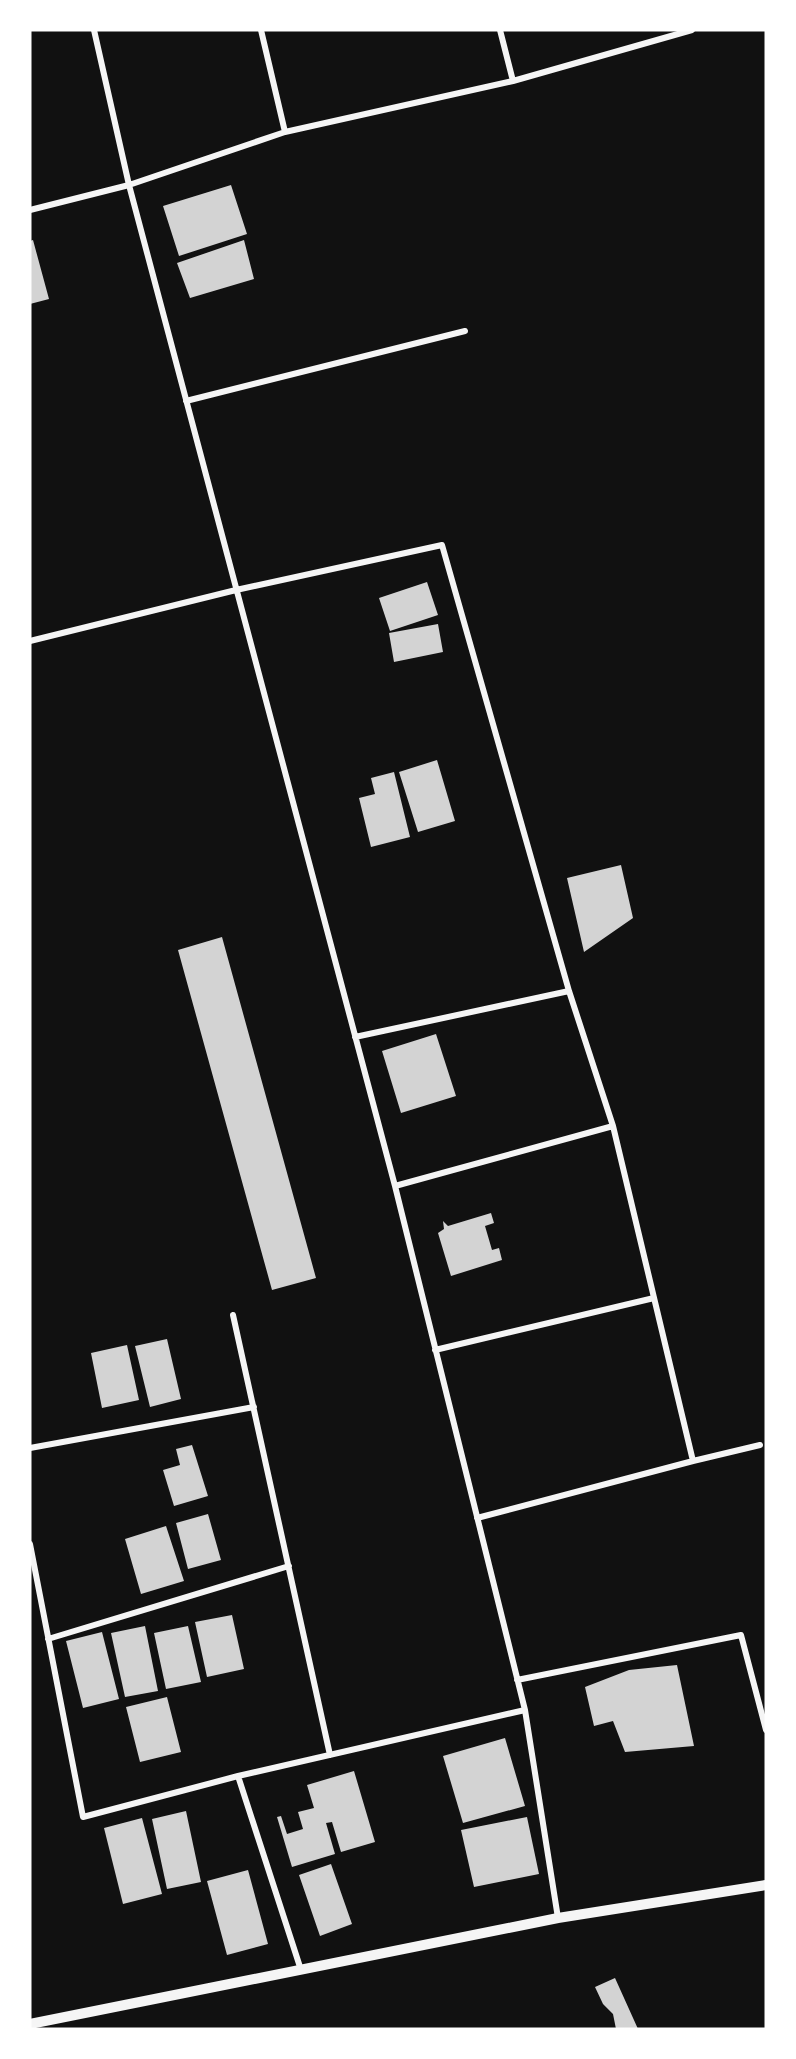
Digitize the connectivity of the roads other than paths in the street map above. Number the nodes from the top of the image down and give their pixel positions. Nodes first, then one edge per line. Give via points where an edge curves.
1 (94, 30) edge
2 (261, 30) edge
3 (500, 30) edge
4 (691, 30) edge
5 (513, 81) junction
6 (285, 132) junction
7 (129, 185) junction
8 (30, 210) edge
9 (465, 331) dead end
10 (186, 401) junction
11 (236, 590) junction
12 (30, 642) edge
13 (569, 991) junction
14 (355, 1037) junction
15 (613, 1126) junction
16 (394, 1186) junction
17 (654, 1298) junction
18 (233, 1315) dead end
19 (435, 1350) junction
20 (254, 1407) junction
21 (760, 1444) dead end
22 (30, 1448) edge
23 (693, 1461) junction
24 (477, 1518) junction
25 (30, 1544) edge
26 (288, 1566) junction
27 (48, 1639) junction
28 (518, 1680) junction
29 (525, 1710) junction
30 (766, 1730) edge
31 (330, 1755) junction
32 (238, 1776) junction
33 (766, 1885) edge
34 (558, 1918) junction
35 (301, 1970) junction
36 (30, 2024) edge

1 - 7 street
2 - 6 street
3 - 5 street
4 - 5 street
5 - 6 street
6 - 7 street
7 - 8 street
7 - 10 street
9 - 10 street
10 - 11 street
11 - 12 street
11 - 13 street via 442,545
11 - 14 street
13 - 14 street
13 - 15 street
14 - 16 street
15 - 16 street
15 - 17 street
16 - 19 street
17 - 19 street
17 - 23 street
18 - 20 street
19 - 24 street
20 - 22 street
20 - 26 street
21 - 23 street
23 - 24 street
24 - 28 street
25 - 27 street
26 - 27 street
26 - 31 street
27 - 32 street via 83,1817
28 - 29 street
28 - 30 street via 741,1635
29 - 31 street
29 - 34 street
31 - 32 street
32 - 35 street
33 - 34 street
34 - 35 street
35 - 36 street

